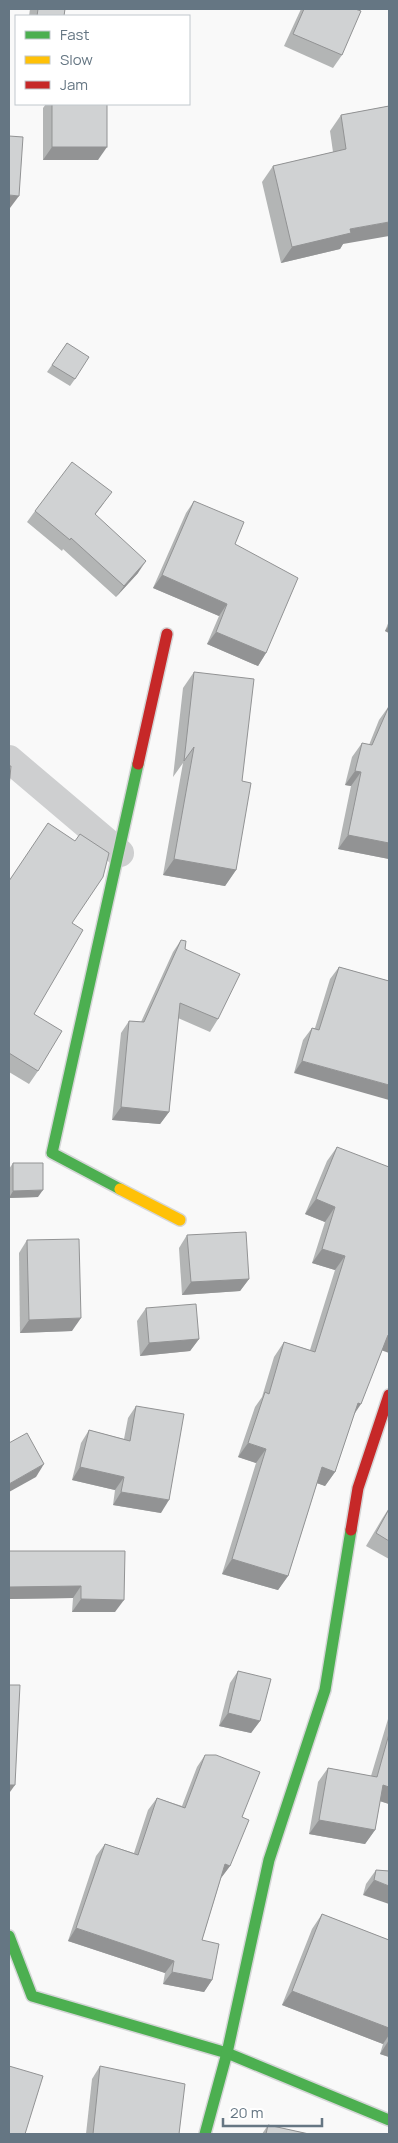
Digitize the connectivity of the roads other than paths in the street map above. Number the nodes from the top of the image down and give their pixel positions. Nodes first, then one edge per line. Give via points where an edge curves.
1 (167, 634) dead end
2 (9, 759) edge
3 (120, 853) junction
4 (180, 1220) dead end
5 (389, 1395) edge
6 (9, 1936) edge
7 (227, 2054) junction
8 (389, 2120) edge
9 (205, 2134) edge

1 - 3 street
2 - 3 street
3 - 4 street via 52,1153
5 - 7 street via 358,1488 325,1690 269,1860
6 - 7 street via 32,1996
7 - 8 street
7 - 9 street

